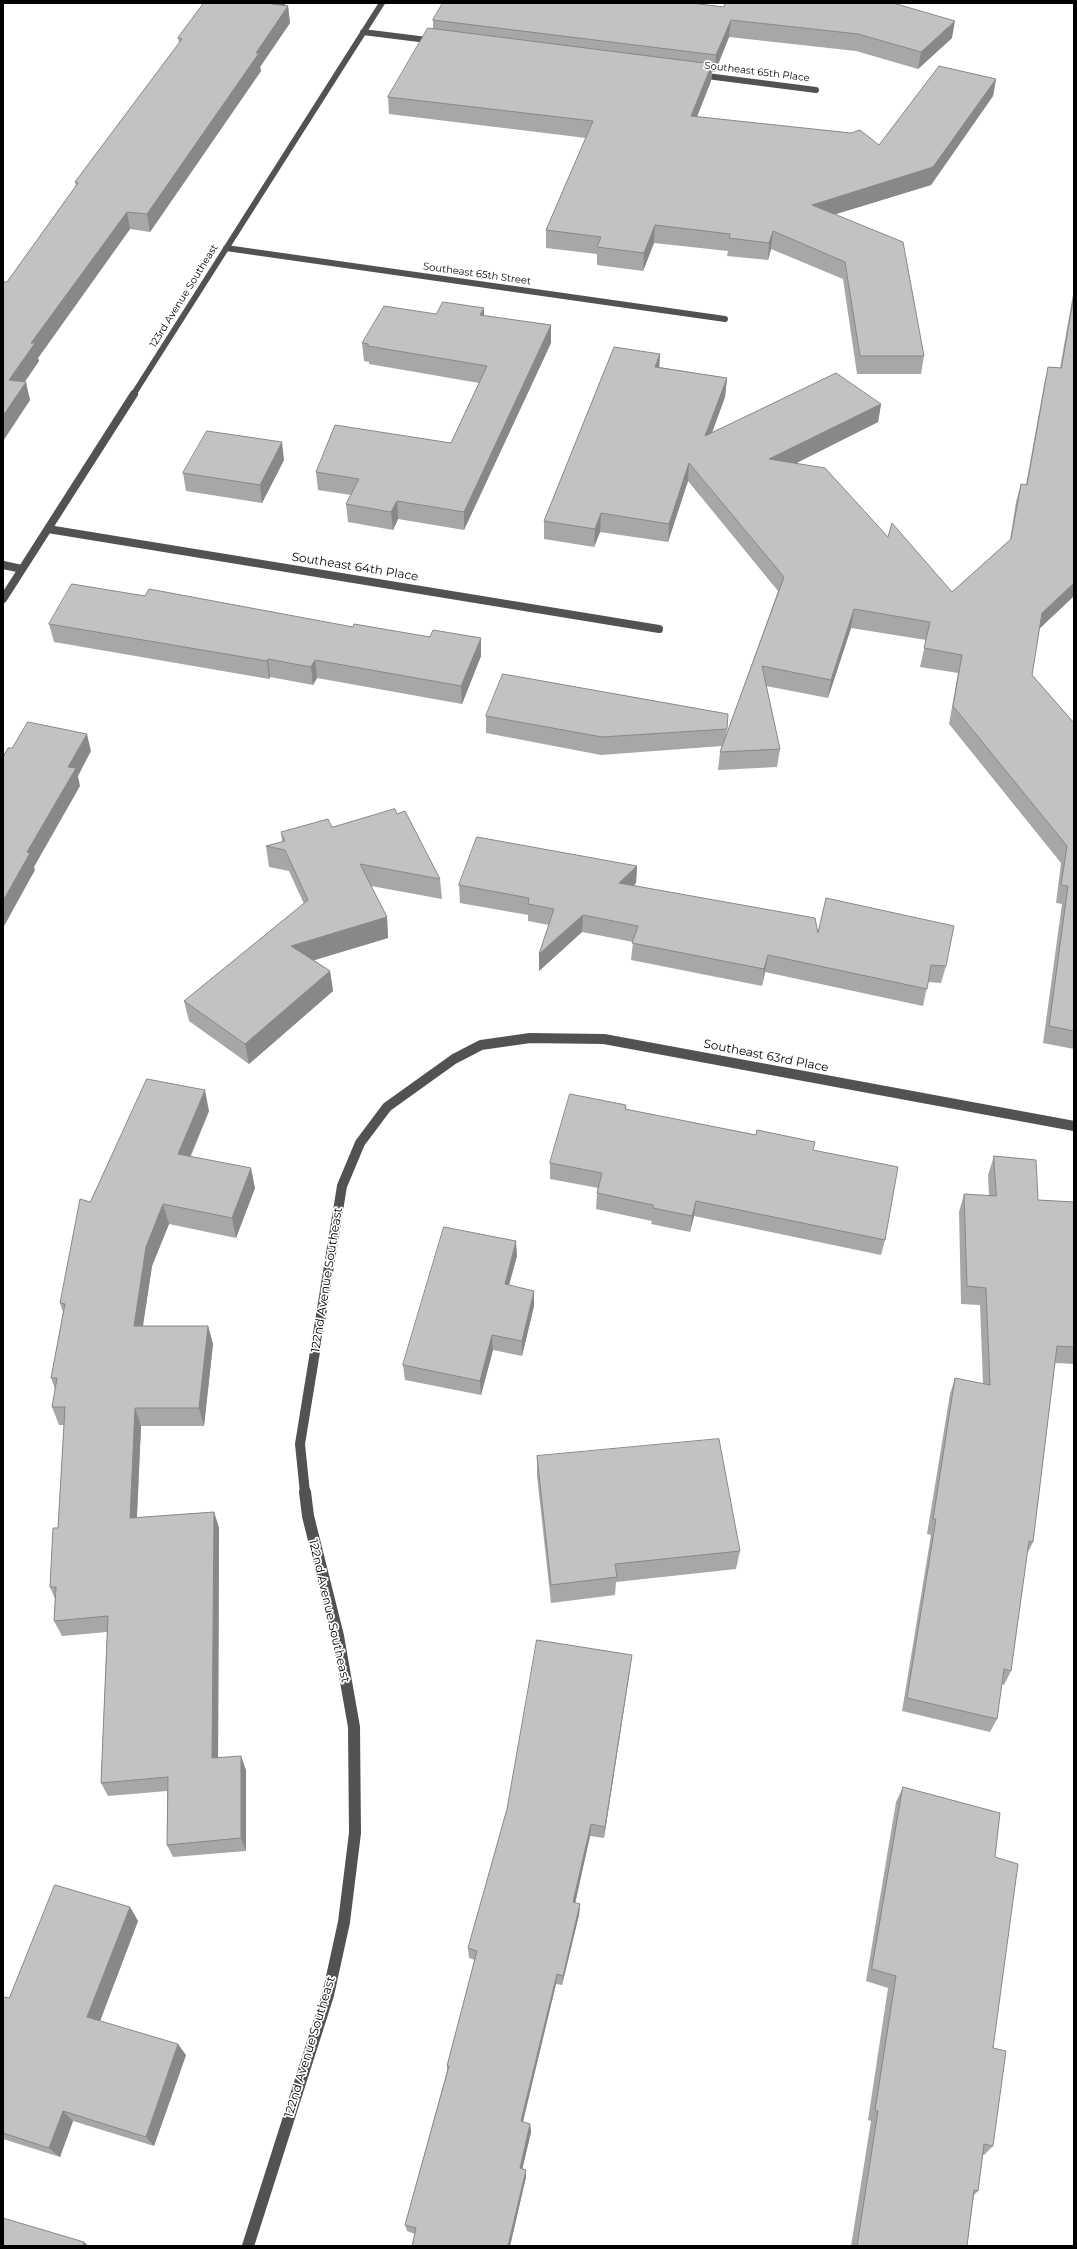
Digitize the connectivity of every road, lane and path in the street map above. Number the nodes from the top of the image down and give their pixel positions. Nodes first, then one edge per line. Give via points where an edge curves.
1 (382, 3) edge
2 (363, 32) junction
3 (441, 42) edge
4 (691, 74) edge
5 (816, 90) dead end
6 (226, 248) junction
7 (725, 320) dead end
8 (48, 528) junction
9 (3, 565) edge
10 (22, 569) junction
11 (3, 599) edge
12 (659, 629) dead end
13 (454, 1059) joint
14 (1074, 1126) edge
15 (248, 2246) edge

1 - 2 street, 123rd Avenue Southeast
2 - 3 street
2 - 6 street, 123rd Avenue Southeast
4 - 5 street, Southeast 65th Place
6 - 7 street, Southeast 65th Street
6 - 8 street, 123rd Avenue Southeast
8 - 10 street, 123rd Avenue Southeast
8 - 12 street, Southeast 64th Place
9 - 10 street
10 - 11 street, 123rd Avenue Southeast
13 - 14 street, Southeast 63rd Place via 481,1045 523,1039 604,1039
13 - 15 street, 122nd Avenue Southeast via 387,1107 360,1143 342,1186 300,1444 308,1516 338,1636 354,1727 356,1833 344,1922 328,1995

